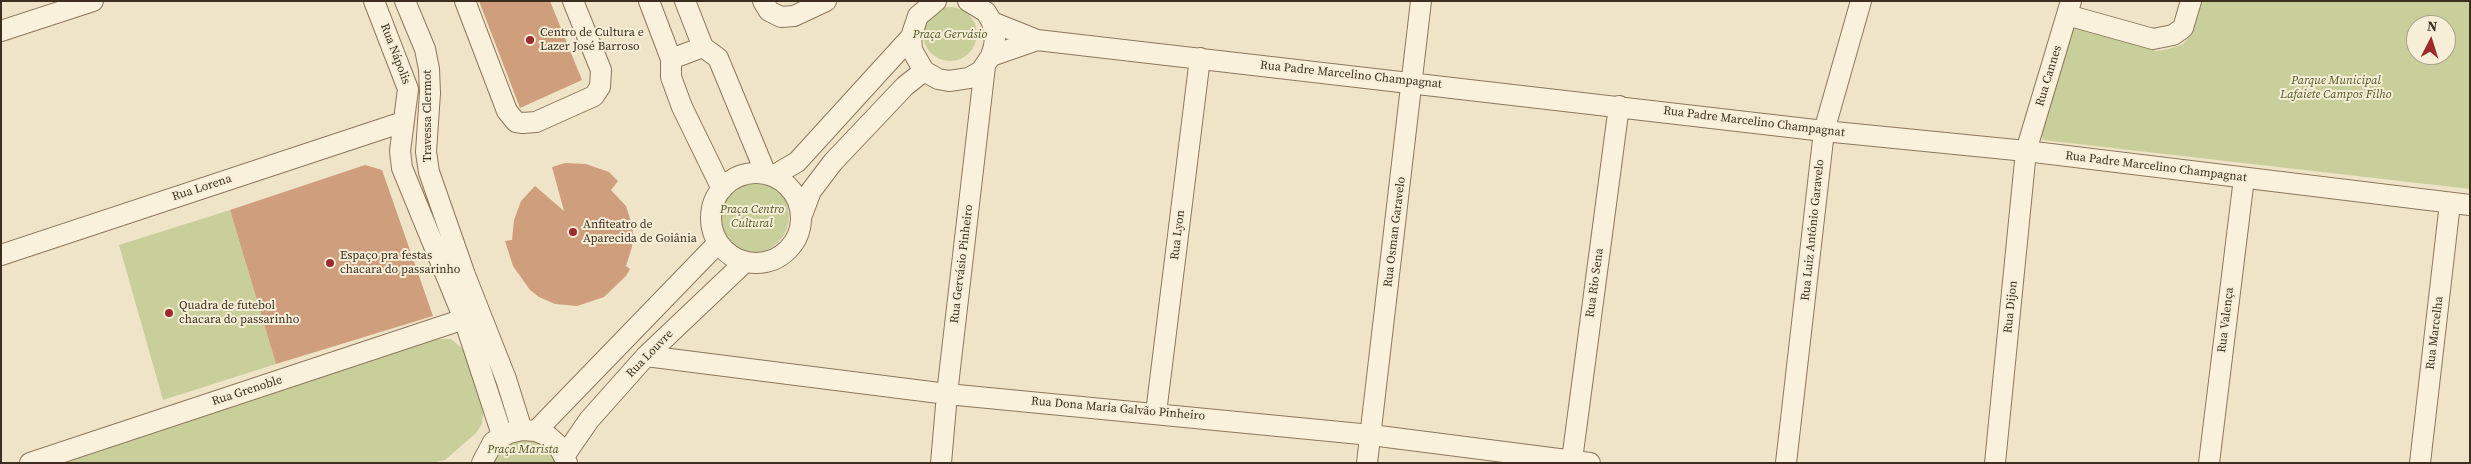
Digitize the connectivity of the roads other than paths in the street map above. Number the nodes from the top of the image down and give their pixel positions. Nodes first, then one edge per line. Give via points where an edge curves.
1 (93, 1) edge
2 (374, 1) edge
3 (405, 1) edge
4 (465, 1) edge
5 (649, 1) edge
6 (685, 1) edge
7 (763, 1) edge
8 (826, 1) edge
9 (936, 1) edge
10 (968, 1) edge
11 (1421, 1) edge
12 (1861, 1) edge
13 (2191, 1) edge
14 (575, 2) edge
15 (2069, 8) edge
16 (987, 12) edge
17 (1, 31) edge
18 (911, 37) junction
19 (1037, 40) junction
20 (703, 47) junction
21 (1200, 58) junction
22 (671, 59) junction
23 (988, 61) junction
24 (924, 71) junction
25 (1412, 82) junction
26 (1619, 106) junction
27 (404, 122) junction
28 (1824, 131) junction
29 (2026, 151) junction
30 (769, 175) junction
31 (2244, 178) junction
32 (722, 189) junction
33 (2460, 204) edge
34 (802, 215) junction
35 (718, 243) junction
36 (1, 255) edge
37 (745, 262) junction
38 (464, 319) junction
39 (646, 356) junction
40 (947, 394) junction
41 (1156, 412) junction
42 (529, 430) junction
43 (1371, 435) junction
44 (502, 436) junction
45 (566, 459) edge
46 (480, 462) edge
47 (1581, 462) edge
48 (30, 463) edge
49 (941, 463) edge
50 (1367, 463) edge
51 (1786, 463) edge
52 (1995, 463) edge
53 (2209, 463) edge
54 (2420, 463) edge

1 - 17 street
2 - 27 street, Rua Nápolis via 408,89
3 - 42 street, Travessa Clermot via 425,49 429,69 426,152 429,172 465,275
4 - 14 street via 507,111 516,122 523,123 536,122 594,96 600,87 600,70
5 - 22 street
6 - 20 street
7 - 8 street via 768,11 781,17 794,16
9 - 18 street via 918,16
10 - 16 street
11 - 25 street, Rua Osman Garavelo
12 - 28 street, Rua Luiz Antônio Garavelo
13 - 15 street via 2183,28 2173,35 2153,39
15 - 29 street, Rua Cannes
16 - 19 street, Rua Padre Marcelino Champagnat
16 - 23 street via 995,38
18 - 24 street via 912,50
18 - 30 street via 797,162
19 - 21 street, Rua Padre Marcelino Champagnat
19 - 23 street, Rua Padre Marcelino Champagnat
20 - 22 street
20 - 30 street via 718,58
21 - 25 street, Rua Padre Marcelino Champagnat
21 - 41 street, Rua Lyon
22 - 32 street via 671,77 682,107
23 - 24 street via 974,76 960,81 938,80
23 - 40 street, Rua Gervásio Pinheiro
24 - 34 street via 905,86 833,162 811,191
25 - 26 street, Rua Padre Marcelino Champagnat
25 - 43 street, Rua Osman Garavelo
26 - 28 street, Rua Padre Marcelino Champagnat
26 - 47 street, Rua Rio Sena
27 - 36 street, Rua Lorena
27 - 38 street, Rua Nápolis via 400,151 402,168
28 - 29 street, Rua Padre Marcelino Champagnat
28 - 51 street, Rua Luiz Antônio Garavelo
29 - 31 street, Rua Padre Marcelino Champagnat
29 - 52 street, Rua Dijon
30 - 32 street via 741,176
30 - 34 street via 790,188
31 - 33 street, Rua Padre Marcelino Champagnat
31 - 53 street, Rua Valença
32 - 35 street via 714,202 711,216 712,230
33 - 54 street, Rua Marcelha
34 - 37 street via 798,236 785,253 766,262
35 - 37 street via 730,255
35 - 42 street
37 - 39 street, Rua Louvre
38 - 44 street
38 - 48 street, Rua Grenoble
39 - 40 street, Rua Dona Maria Galvão Pinheiro
39 - 45 street, Rua Louvre via 589,420
40 - 41 street, Rua Dona Maria Galvão Pinheiro
40 - 49 street, Rua Gervásio Pinheiro
41 - 43 street, Rua Dona Maria Galvão Pinheiro
42 - 44 street
42 - 45 street via 548,436
43 - 47 street, Rua Dona Maria Galvão Pinheiro
43 - 50 street, Rua Osman Garavelo
44 - 46 street

